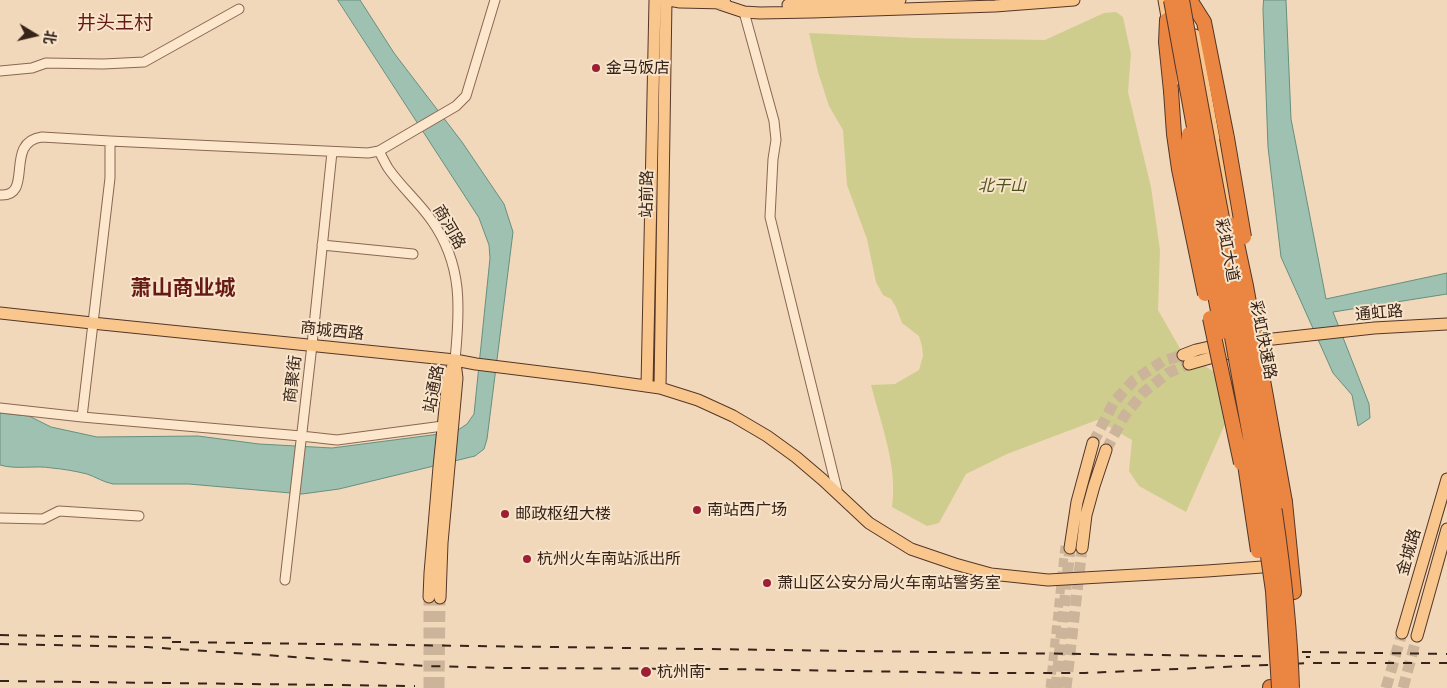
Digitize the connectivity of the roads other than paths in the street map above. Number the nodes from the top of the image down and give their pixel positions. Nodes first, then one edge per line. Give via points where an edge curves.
1 (495, 0) edge
2 (655, 0) edge
3 (668, 0) edge
4 (900, 0) edge
5 (1074, 0) edge
6 (1164, 0) edge
7 (1171, 0) edge
8 (1182, 0) edge
9 (1189, 0) edge
10 (717, 3) junction
11 (239, 9) dead end
12 (744, 12) junction
13 (1167, 20) junction
14 (0, 72) edge
15 (1188, 93) junction
16 (1203, 121) junction
17 (110, 142) junction
18 (379, 151) junction
19 (332, 152) junction
20 (0, 195) edge
21 (322, 245) junction
22 (413, 254) dead end
23 (0, 312) edge
24 (92, 324) junction
25 (1447, 324) edge
26 (312, 345) junction
27 (1252, 345) junction
28 (1229, 348) junction
29 (455, 360) junction
30 (1186, 360) tunnel mouth
31 (646, 386) junction
32 (660, 388) junction
33 (0, 408) edge
34 (82, 417) junction
35 (448, 425) junction
36 (301, 436) junction
37 (1093, 443) tunnel mouth
38 (1106, 450) tunnel mouth
39 (1447, 479) edge
40 (838, 494) junction
41 (1285, 502) junction
42 (1252, 510) junction
43 (139, 516) dead end
44 (0, 518) edge
45 (1447, 529) edge
46 (1068, 547) tunnel mouth
47 (1082, 548) tunnel mouth
48 (1286, 565) joint
49 (1262, 567) junction
50 (285, 580) dead end
51 (435, 597) tunnel mouth
52 (1402, 633) tunnel mouth
53 (1417, 636) tunnel mouth
54 (1272, 688) edge
55 (1292, 688) edge
56 (1302, 688) edge

1 - 18 street via 466,96 456,106
2 - 31 main road
3 - 10 main road
3 - 32 main road, 站前路
4 - 10 main road via 769,6
5 - 12 main road via 985,6
6 - 13 main road, 彩虹大道
7 - 15 highway, 彩虹快速路, bridge
8 - 16 highway, 彩虹快速路, bridge
9 - 27 main road, 彩虹大道
9 - 41 highway, bridge via 1204,22 1227,138 1279,427
10 - 12 main road
11 - 14 street via 144,62 46,63
12 - 40 street via 774,121 776,140 770,217
13 - 28 main road, 彩虹大道
13 - 42 highway, bridge via 1166,42 1179,169
15 - 42 highway, bridge via 1189,158 1239,422
15 - 54 highway, 彩虹快速路, bridge via 1262,507 1273,591
16 - 41 highway, bridge via 1225,186
16 - 55 highway, 彩虹快速路, bridge via 1262,429 1286,591
17 - 19 street
17 - 20 street via 35,138 24,146 21,153 16,187 9,194
17 - 24 street via 110,178
18 - 19 street via 368,154
18 - 29 street, 商河路 via 388,168 432,221 449,254 458,290
19 - 21 street, 商聚街
21 - 22 street
21 - 26 street, 商聚街
23 - 24 main road, 商城西路
24 - 26 main road, 商城西路
24 - 34 street
25 - 27 main road, 通虹路 via 1374,328
26 - 29 main road, 商城西路
26 - 36 street, 商聚街
27 - 28 main road, 通虹路
27 - 48 main road, 彩虹大道
28 - 30 main road, 通虹路
28 - 49 main road, 彩虹大道 via 1258,508
29 - 31 main road, 商城西路
29 - 35 main road, 站通路 via 448,379
31 - 32 main road, 商城西路
32 - 40 main road, 商城西路 via 698,400 767,436
33 - 34 street
34 - 36 street
35 - 36 street via 337,440
35 - 51 main road, 站通路 via 442,543
36 - 50 street, 商聚街
37 - 46 main road via 1076,502
38 - 47 main road via 1086,515
39 - 52 main road, 金城路
40 - 49 main road, 商城西路 via 868,523 911,549 992,574 1048,580
41 - 56 highway
42 - 54 highway, bridge via 1264,584
43 - 44 street via 59,511 42,519
45 - 53 main road, 金城路
48 - 49 main road, 商城西路

